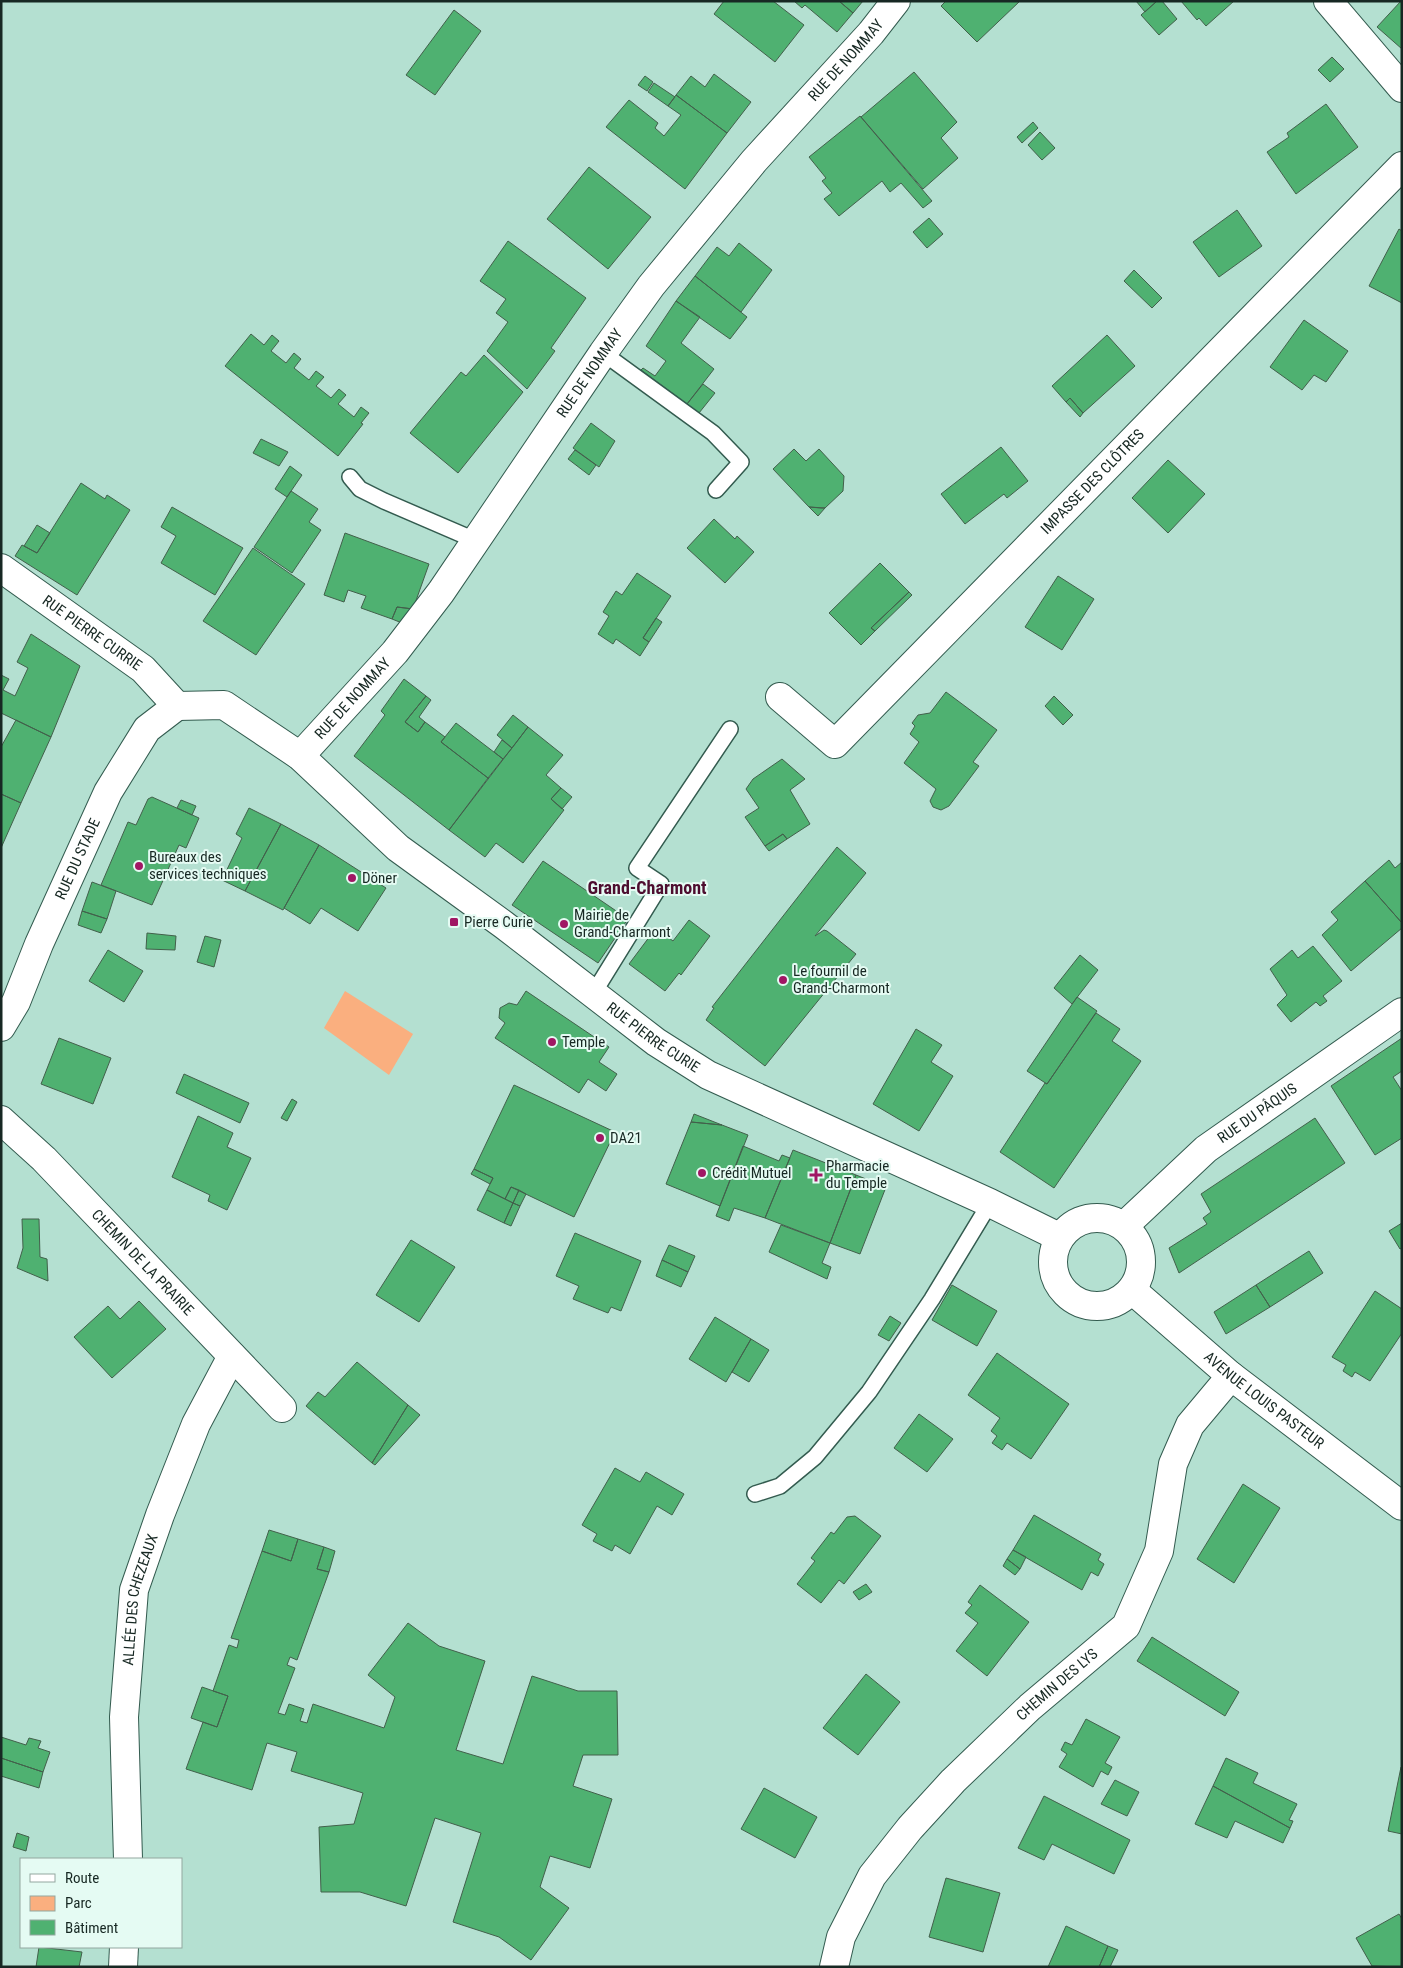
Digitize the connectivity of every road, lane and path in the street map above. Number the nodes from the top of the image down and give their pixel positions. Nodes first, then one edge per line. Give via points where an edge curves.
1 (896, 1) edge
2 (1328, 1) edge
3 (1402, 88) edge
4 (1402, 166) edge
5 (603, 353) junction
6 (350, 477) dead end
7 (716, 490) dead end
8 (477, 541) junction
9 (1, 568) edge
10 (780, 697) dead end
11 (177, 706) junction
12 (730, 729) dead end
13 (300, 756) junction
14 (593, 994) junction
15 (1402, 1012) edge
16 (1, 1027) edge
17 (1, 1120) edge
18 (990, 1204) junction
19 (1124, 1226) junction
20 (1059, 1238) junction
21 (1132, 1290) junction
22 (232, 1356) junction
23 (1231, 1376) junction
24 (282, 1408) dead end
25 (755, 1494) dead end
26 (1402, 1506) edge
27 (128, 1858) edge
28 (124, 1948) edge
29 (123, 1967) edge
30 (834, 1967) edge

1 - 5 street, RUE DE NOMMAY via 871,33 754,161 651,286
2 - 3 street
4 - 10 street, IMPASSE DES CLÔTRES via 835,744
5 - 7 lane via 712,433 741,462
5 - 8 street, RUE DE NOMMAY
6 - 8 lane via 360,489
8 - 13 street, RUE DE NOMMAY via 395,652
9 - 11 street, RUE PIERRE CURRIE via 143,669
11 - 13 street, RUE PIERRE CURIE via 224,705
11 - 16 street, RUE DU STADE via 147,728 108,792 16,1002
12 - 14 lane via 637,868 662,884
13 - 14 street, RUE PIERRE CURIE via 398,848
14 - 18 street, RUE PIERRE CURIE via 656,1042 708,1075
15 - 19 street, RUE DU PÂQUIS via 1206,1149
17 - 22 street, CHEMIN DE LA PRAIRIE via 44,1159
18 - 20 street, RUE PIERRE CURIE
18 - 25 lane via 932,1299 869,1392 816,1457 780,1486
19 - 20 street via 1101,1217 1077,1222
19 - 21 street via 1138,1245 1141,1268
20 - 21 street via 1052,1264 1060,1289 1082,1305 1109,1305
21 - 23 street, AVENUE LOUIS PASTEUR
22 - 24 street, CHEMIN DE LA PRAIRIE
22 - 27 street, ALLÉE DES CHEZEAUX via 196,1424 134,1590 124,1717
23 - 26 street, AVENUE LOUIS PASTEUR
23 - 30 street, CHEMIN DES LYS via 1190,1425 1173,1464 1159,1551 1126,1626 1030,1707 953,1781 910,1828 872,1876 840,1937
28 - 29 street

